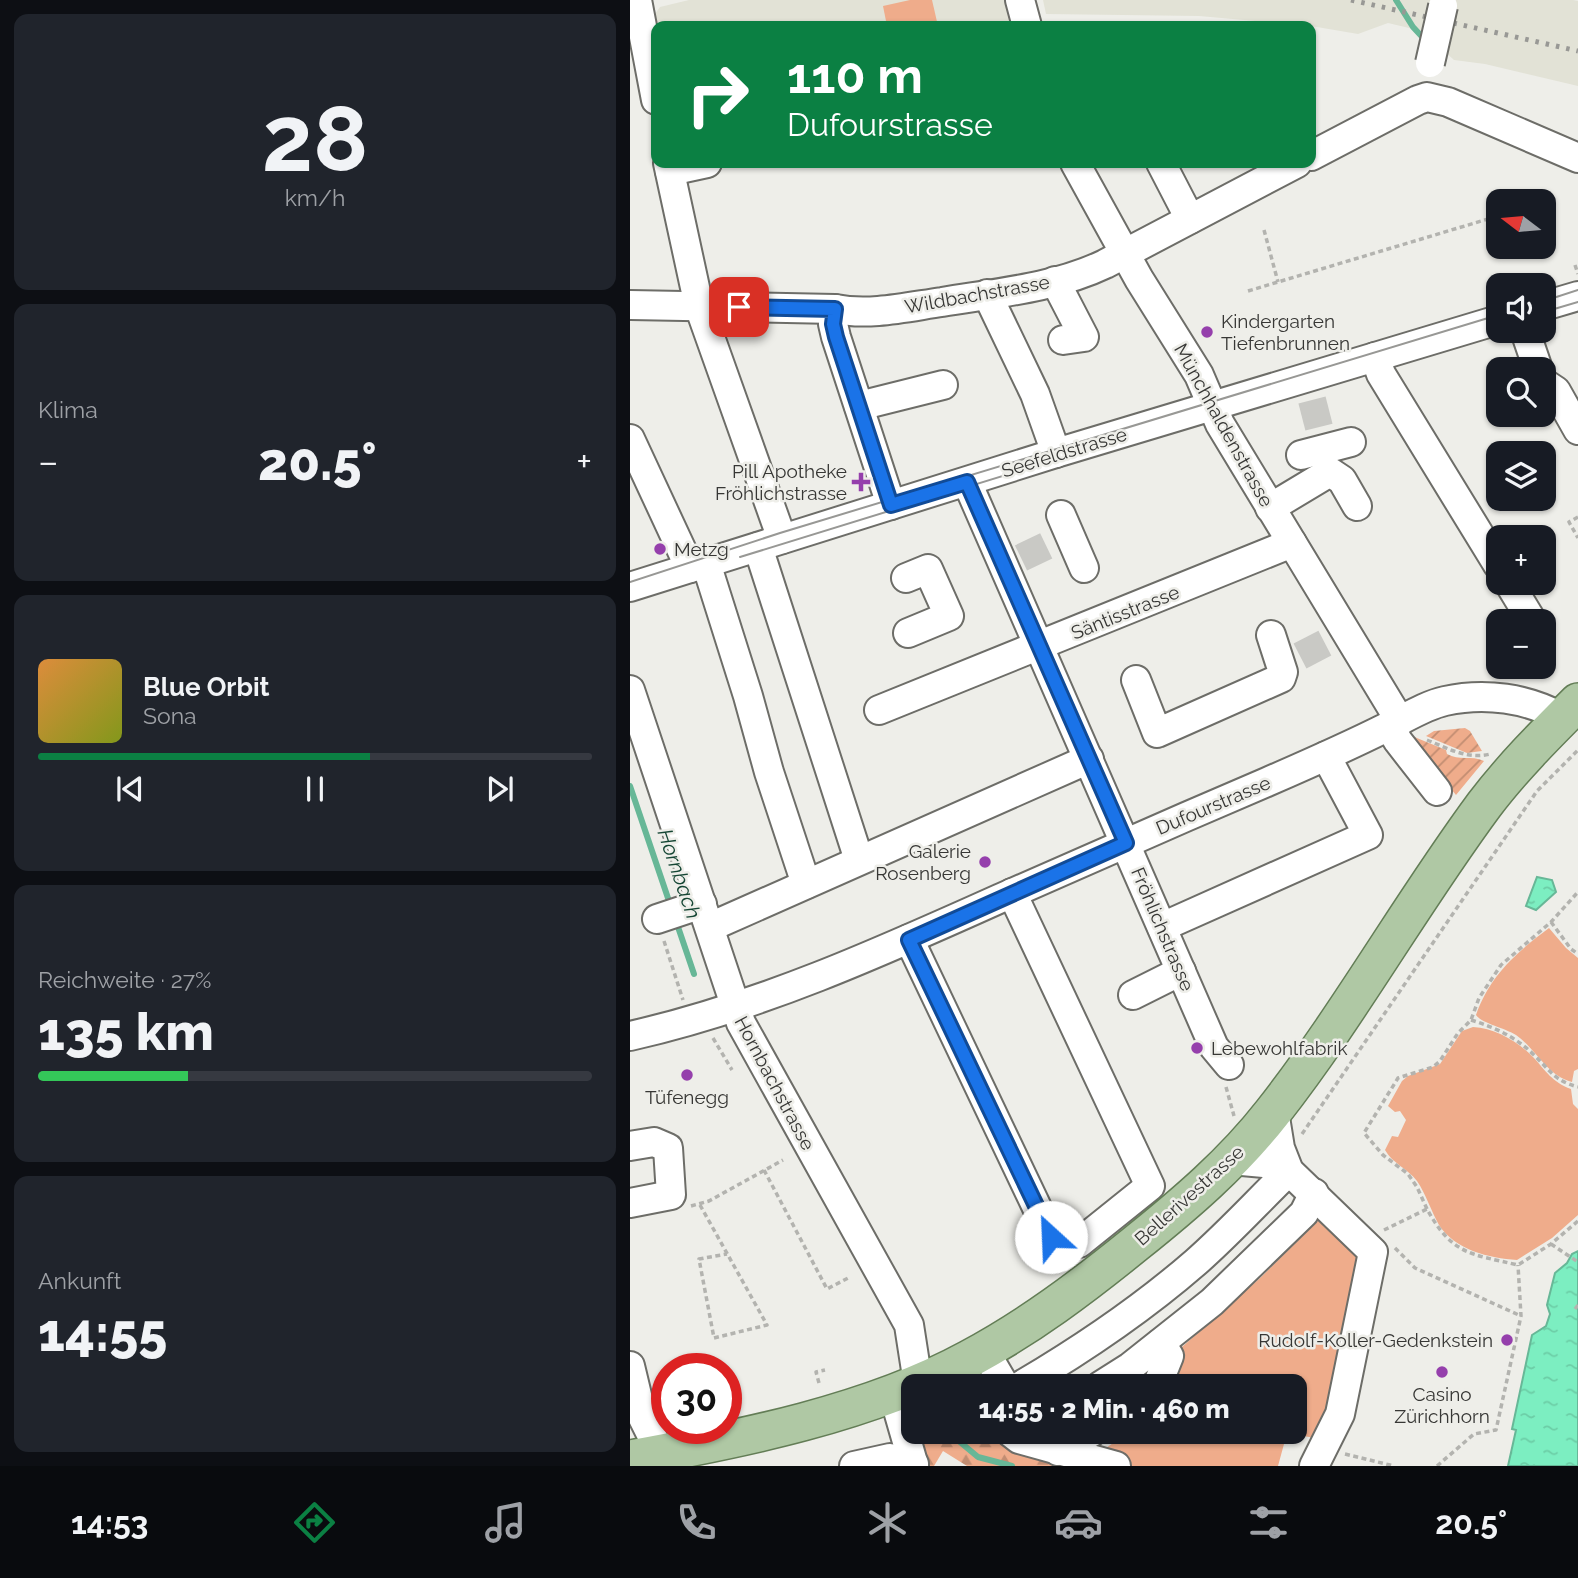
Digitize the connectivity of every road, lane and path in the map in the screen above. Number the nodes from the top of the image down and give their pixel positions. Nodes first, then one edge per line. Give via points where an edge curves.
1 (637, 0) edge
2 (1020, 0) edge
3 (1443, 3) edge
4 (1026, 21) edge
5 (651, 74) edge
6 (1427, 97) junction
7 (1319, 151) edge
8 (1577, 157) edge
9 (669, 168) edge
10 (1078, 168) edge
11 (1164, 168) edge
12 (1278, 168) edge
13 (1190, 219) junction
14 (1486, 220) edge
15 (1264, 230) dead end
16 (1124, 252) junction
17 (1575, 265) dead end
18 (1578, 273) edge
19 (1055, 281) junction
20 (1278, 282) junction
21 (1248, 291) dead end
22 (987, 295) junction
23 (1578, 296) edge
24 (1556, 302) edge
25 (630, 305) edge
26 (699, 306) junction
27 (835, 309) junction
28 (1486, 324) edge
29 (1063, 340) dead end
30 (1375, 357) junction
31 (943, 385) dead end
32 (1556, 391) edge
33 (859, 406) junction
34 (1212, 406) junction
35 (1575, 419) edge
36 (630, 439) edge
37 (1056, 453) junction
38 (967, 482) junction
39 (891, 505) junction
40 (1357, 506) dead end
41 (1270, 508) junction
42 (1578, 517) edge
43 (1060, 532) dead end
44 (1578, 538) edge
45 (770, 543) junction
46 (1292, 543) junction
47 (1486, 545) edge
48 (698, 566) junction
49 (1084, 568) dead end
50 (906, 578) dead end
51 (630, 587) edge
52 (908, 634) dead end
53 (1271, 635) dead end
54 (1038, 647) junction
55 (1136, 680) dead end
56 (630, 690) edge
57 (879, 710) dead end
58 (1573, 723) edge
59 (1403, 728) junction
60 (1491, 753) dead end
61 (1326, 756) junction
62 (1089, 759) junction
63 (1437, 791) dead end
64 (1126, 843) junction
65 (859, 860) junction
66 (806, 884) junction
67 (1578, 892) edge
68 (1012, 893) junction
69 (684, 915) junction
70 (1551, 922) junction
71 (1163, 927) junction
72 (909, 940) junction
73 (1578, 954) edge
74 (1181, 971) junction
75 (1133, 996) dead end
76 (735, 1006) junction
77 (686, 1009) dead end
78 (1471, 1020) junction
79 (630, 1036) edge
80 (712, 1036) dead end
81 (1229, 1065) dead end
82 (732, 1070) dead end
83 (1578, 1087) edge
84 (1228, 1094) dead end
85 (1274, 1111) junction
86 (1234, 1122) dead end
87 (1302, 1135) dead end
88 (630, 1146) edge
89 (783, 1160) dead end
90 (1231, 1160) junction
91 (764, 1170) junction
92 (1289, 1171) junction
93 (1314, 1193) junction
94 (630, 1203) edge
95 (700, 1205) junction
96 (689, 1207) dead end
97 (1427, 1209) junction
98 (1578, 1221) edge
99 (1379, 1232) dead end
100 (1388, 1241) dead end
101 (1551, 1244) junction
102 (727, 1254) junction
103 (1578, 1262) edge
104 (1518, 1265) junction
105 (850, 1277) dead end
106 (1521, 1316) junction
107 (1161, 1343) junction
108 (984, 1350) junction
109 (630, 1366) edge
110 (825, 1370) dead end
111 (906, 1374) edge
112 (934, 1374) edge
113 (998, 1374) edge
114 (1041, 1374) edge
115 (1117, 1374) edge
116 (1161, 1374) edge
117 (819, 1383) dead end
118 (901, 1389) edge
119 (912, 1444) edge
120 (1035, 1444) edge
121 (1071, 1444) edge
122 (1058, 1451) junction
123 (646, 1457) edge
124 (1318, 1457) edge
125 (914, 1465) edge
126 (854, 1466) edge
127 (1116, 1466) edge
128 (1394, 1466) edge
129 (1437, 1466) edge

1 - 5 street
2 - 4 street
3 - 6 street, bridge
6 - 7 street
6 - 8 street
9 - 26 street
10 - 16 street, Münchhaldenstrasse
11 - 13 street
12 - 13 street, Wildbachstrasse
13 - 16 street, Wildbachstrasse
14 - 20 path
15 - 20 path
16 - 19 street, Wildbachstrasse via 1089,271
16 - 34 street, Münchhaldenstrasse via 1199,375
17 - 18 path
19 - 22 street, Wildbachstrasse
19 - 29 street via 1084,337
20 - 21 path
22 - 27 street, Wildbachstrasse via 859,312
22 - 37 street via 1035,394
23 - 24 street
25 - 26 street, Wildbachstrasse
26 - 27 street, Wildbachstrasse
26 - 45 street
27 - 33 street via 836,337
28 - 30 street, Seefeldstrasse
30 - 34 street, Seefeldstrasse via 1309,389
30 - 47 street
31 - 33 street
32 - 35 street
33 - 39 street
34 - 37 street, Seefeldstrasse
34 - 41 street, Münchhaldenstrasse
36 - 48 street
37 - 38 street, Seefeldstrasse
38 - 39 street, Seefeldstrasse
38 - 54 street, Fröhlichstrasse via 1013,562
39 - 45 street, Seefeldstrasse
40 - 41 street via 1342,480 1330,472
41 - 46 street, Münchhaldenstrasse
42 - 44 path via 1569,522
43 - 49 street
45 - 48 street, Seefeldstrasse
45 - 65 street
46 - 54 street, Säntisstrasse
46 - 59 street, Münchhaldenstrasse via 1337,637
48 - 51 street, Seefeldstrasse
48 - 66 street via 748,696
50 - 52 street via 928,569 949,616
53 - 55 street via 1290,661 1281,678 1157,733
54 - 57 street, Säntisstrasse
54 - 62 street, Fröhlichstrasse
56 - 69 street, Hornbachstrasse
58 - 59 street, Dufourstrasse via 1525,702 1480,697 1435,704
58 - 85 main road, Bellerivestrasse via 1536,744 1486,803
58 - 87 path via 1536,791
59 - 60 path via 1459,753
59 - 61 street, Dufourstrasse
59 - 63 street, Münchhaldenstrasse via 1398,741
61 - 64 street, Dufourstrasse
61 - 71 street via 1377,842
62 - 64 street, Fröhlichstrasse
62 - 65 street
64 - 68 street, Dufourstrasse
64 - 71 street, Fröhlichstrasse
65 - 66 street
66 - 69 street
67 - 70 path
68 - 72 street, Dufourstrasse
68 - 72 street via 1150,1186 1079,1243 1065,1247 1051,1237
69 - 76 street, Hornbachstrasse
69 - 77 path
70 - 73 path
70 - 78 path via 1501,965 1483,990
71 - 74 street, Fröhlichstrasse
72 - 76 street, Dufourstrasse
74 - 75 street
74 - 81 street, Fröhlichstrasse via 1214,1047
76 - 79 street, Dufourstrasse
76 - 111 street, Hornbachstrasse via 759,1059 909,1325
78 - 83 path via 1511,1037 1560,1082
78 - 97 path via 1433,1067 1398,1077 1364,1133 1408,1174
80 - 82 path
84 - 86 path
85 - 90 main road, Bellerivestrasse
85 - 92 street
88 - 94 street via 654,1142 668,1148 671,1195
89 - 91 path
90 - 92 street
90 - 108 main road, Bellerivestrasse via 1078,1290
91 - 95 path
91 - 105 path via 827,1289
92 - 93 street
92 - 114 street via 1153,1298
93 - 107 street via 1304,1213 1212,1302
93 - 124 street via 1373,1252 1340,1414
95 - 96 path
95 - 102 path
97 - 99 path
97 - 104 path via 1452,1245
98 - 101 path
100 - 106 path via 1415,1268
101 - 103 path
101 - 104 path
102 - 102 path via 766,1325 714,1338 699,1259
104 - 106 path
106 - 129 path via 1496,1430 1474,1434
107 - 115 street
107 - 116 street via 1168,1356
108 - 112 main road, Bellerivestrasse
108 - 113 street
109 - 123 street
110 - 117 path via 816,1372
118 - 123 main road, Bellerivestrasse via 809,1420
119 - 125 street, Hornbachstrasse
120 - 122 street
121 - 122 street
122 - 127 street
124 - 128 path
125 - 126 street via 890,1458

